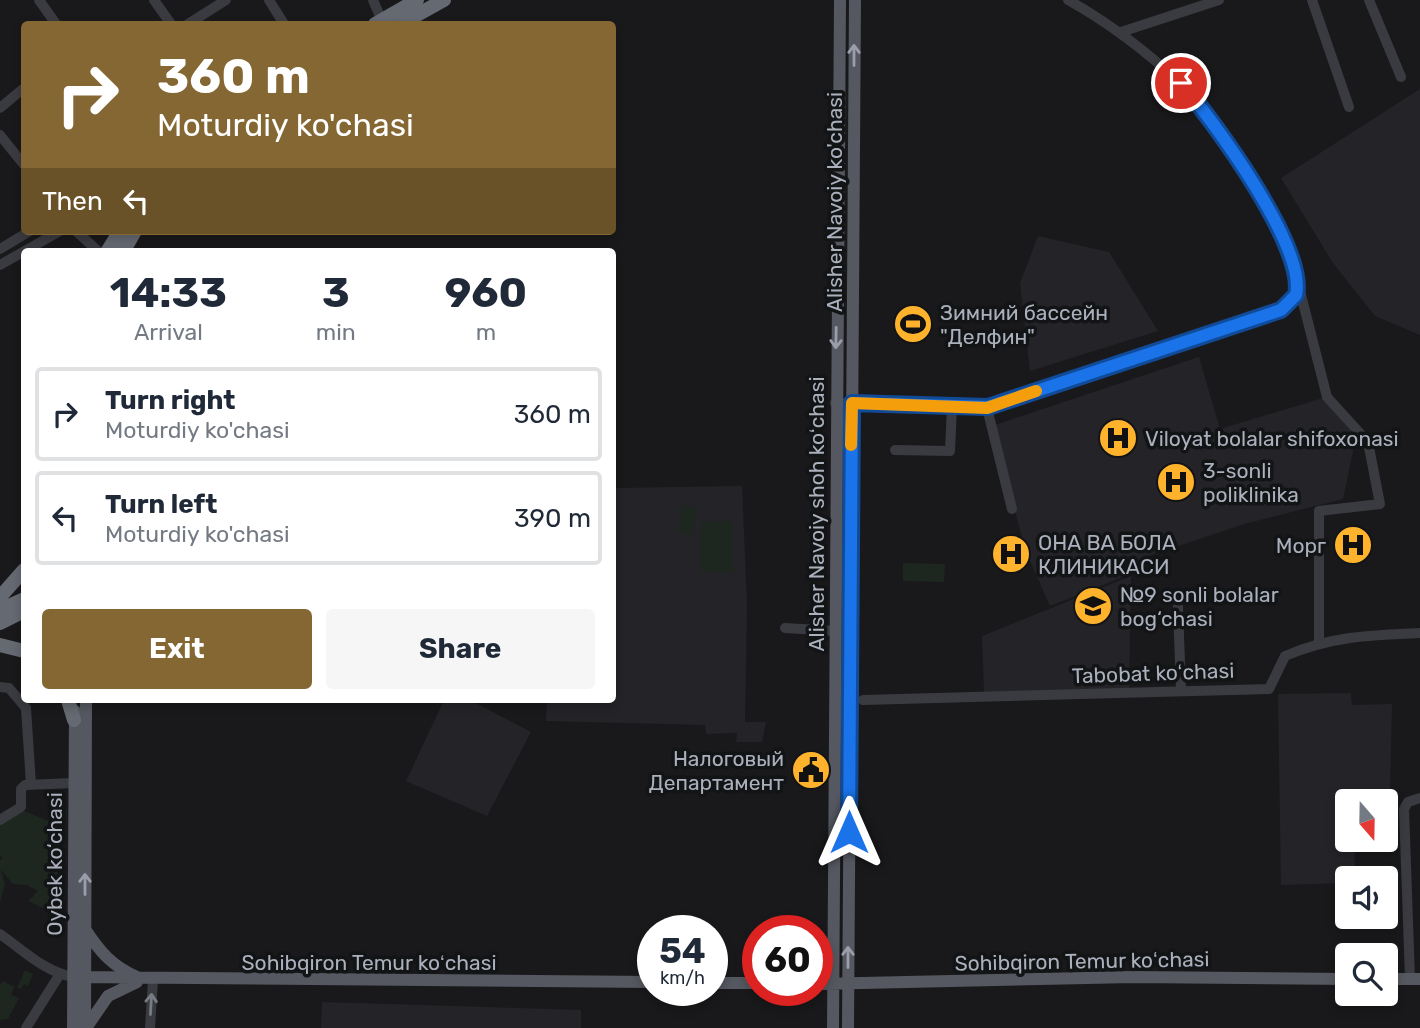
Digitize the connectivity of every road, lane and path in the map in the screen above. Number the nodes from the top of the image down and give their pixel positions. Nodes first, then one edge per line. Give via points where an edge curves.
1 (38, 0) edge
2 (154, 0) edge
3 (226, 0) edge
4 (269, 0) edge
5 (373, 0) edge
6 (417, 0) edge
7 (444, 0) edge
8 (840, 0) edge
9 (855, 0) edge
10 (1068, 0) edge
11 (1219, 0) edge
12 (1312, 0) edge
13 (1369, 0) edge
14 (1191, 4) edge
15 (54, 21) edge
16 (169, 21) edge
17 (193, 21) edge
18 (282, 21) edge
19 (378, 21) edge
20 (380, 21) edge
21 (406, 21) edge
22 (1121, 32) junction
23 (1401, 77) dead end
24 (21, 91) edge
25 (1349, 107) dead end
26 (0, 108) edge
27 (0, 135) edge
28 (21, 161) edge
29 (23, 235) edge
30 (53, 235) edge
31 (80, 235) edge
32 (30, 248) edge
33 (95, 248) edge
34 (0, 249) edge
35 (21, 253) edge
36 (0, 265) edge
37 (1298, 283) junction
38 (835, 403) junction
39 (852, 403) junction
40 (952, 406) junction
41 (987, 408) junction
42 (895, 450) dead end
43 (1012, 509) dead end
44 (21, 573) edge
45 (0, 597) edge
46 (21, 601) edge
47 (1178, 607) dead end
48 (0, 610) edge
49 (21, 612) edge
50 (0, 623) edge
51 (785, 628) dead end
52 (835, 631) junction
53 (1420, 633) edge
54 (1319, 642) junction
55 (0, 645) edge
56 (21, 650) edge
57 (0, 687) edge
58 (1181, 691) junction
59 (863, 700) dead end
60 (21, 702) edge
61 (22, 703) edge
62 (69, 703) edge
63 (75, 703) edge
64 (86, 703) edge
65 (74, 720) junction
66 (74, 783) junction
67 (30, 784) junction
68 (1420, 798) edge
69 (0, 820) edge
70 (85, 929) junction
71 (0, 934) edge
72 (73, 976) junction
73 (1335, 979) edge
74 (1415, 979) edge
75 (148, 980) junction
76 (637, 982) edge
77 (834, 985) junction
78 (848, 985) junction
79 (26, 1028) edge
80 (73, 1028) edge
81 (85, 1028) edge
82 (150, 1028) edge
83 (834, 1028) edge
84 (848, 1028) edge

1 - 15 street
2 - 16 street
3 - 17 street
4 - 18 street
5 - 19 street
6 - 20 highway
7 - 21 highway
8 -> 38 main road, Alisher Navoiy shoh koʻchasi
39 -> 9 main road, Alisher Navoiy ko'chasi
10 - 22 street
11 - 14 street
12 - 25 street
13 - 23 street
14 - 22 street
22 - 37 street via 1202,107 1265,202
24 - 26 street
27 - 28 street
29 - 34 street
30 - 32 street
31 - 33 street
35 - 36 street
37 - 41 street via 1296,295 1281,310
37 - 54 street via 1327,397 1368,442 1380,504 1319,511
38 - 39 street
38 - 52 main road, Alisher Navoiy shoh koʻchasi
39 - 40 street
78 -> 39 main road, Alisher Navoiy shoh koʻchasi
40 - 41 street
40 - 42 street via 950,452
41 - 43 street
44 - 45 highway
46 - 48 highway
47 - 58 street
49 - 50 highway
51 - 52 street
52 - 77 main road, Alisher Navoiy shoh koʻchasi
53 - 54 street, Tabobat koʻchasi
54 - 58 street, Tabobat koʻchasi via 1285,656 1269,689
55 - 56 highway
57 - 60 street via 9,688
58 - 59 street, Tabobat koʻchasi
61 - 67 street via 26,708
62 - 65 highway
63 - 65 main road, Oybek ko‘chasi
70 -> 64 main road, Oybek ko‘chasi
65 - 66 main road, Oybek ko‘chasi
66 - 67 street
66 - 72 main road, Oybek ko‘chasi
67 - 69 street via 21,789 21,807
68 - 74 street via 1408,802 1404,809
70 - 72 main road, Oybek ko‘chasi
70 - 75 main road via 110,963
71 - 72 street
72 - 75 main road, Sohibqiron Temur koʻchasi
72 - 79 street
72 - 80 main road, Oybek ko‘chasi
72 - 81 main road, Oybek ko‘chasi
73 - 78 main road, Sohibqiron Temur koʻchasi via 1133,977
75 - 76 main road, Sohibqiron Temur koʻchasi
75 - 81 main road via 108,996
82 -> 75 street
77 - 78 main road, Sohibqiron Temur koʻchasi
77 - 83 main road, Alisher Navoiy shoh koʻchasi
78 - 84 main road, Alisher Navoiy shoh koʻchasi

